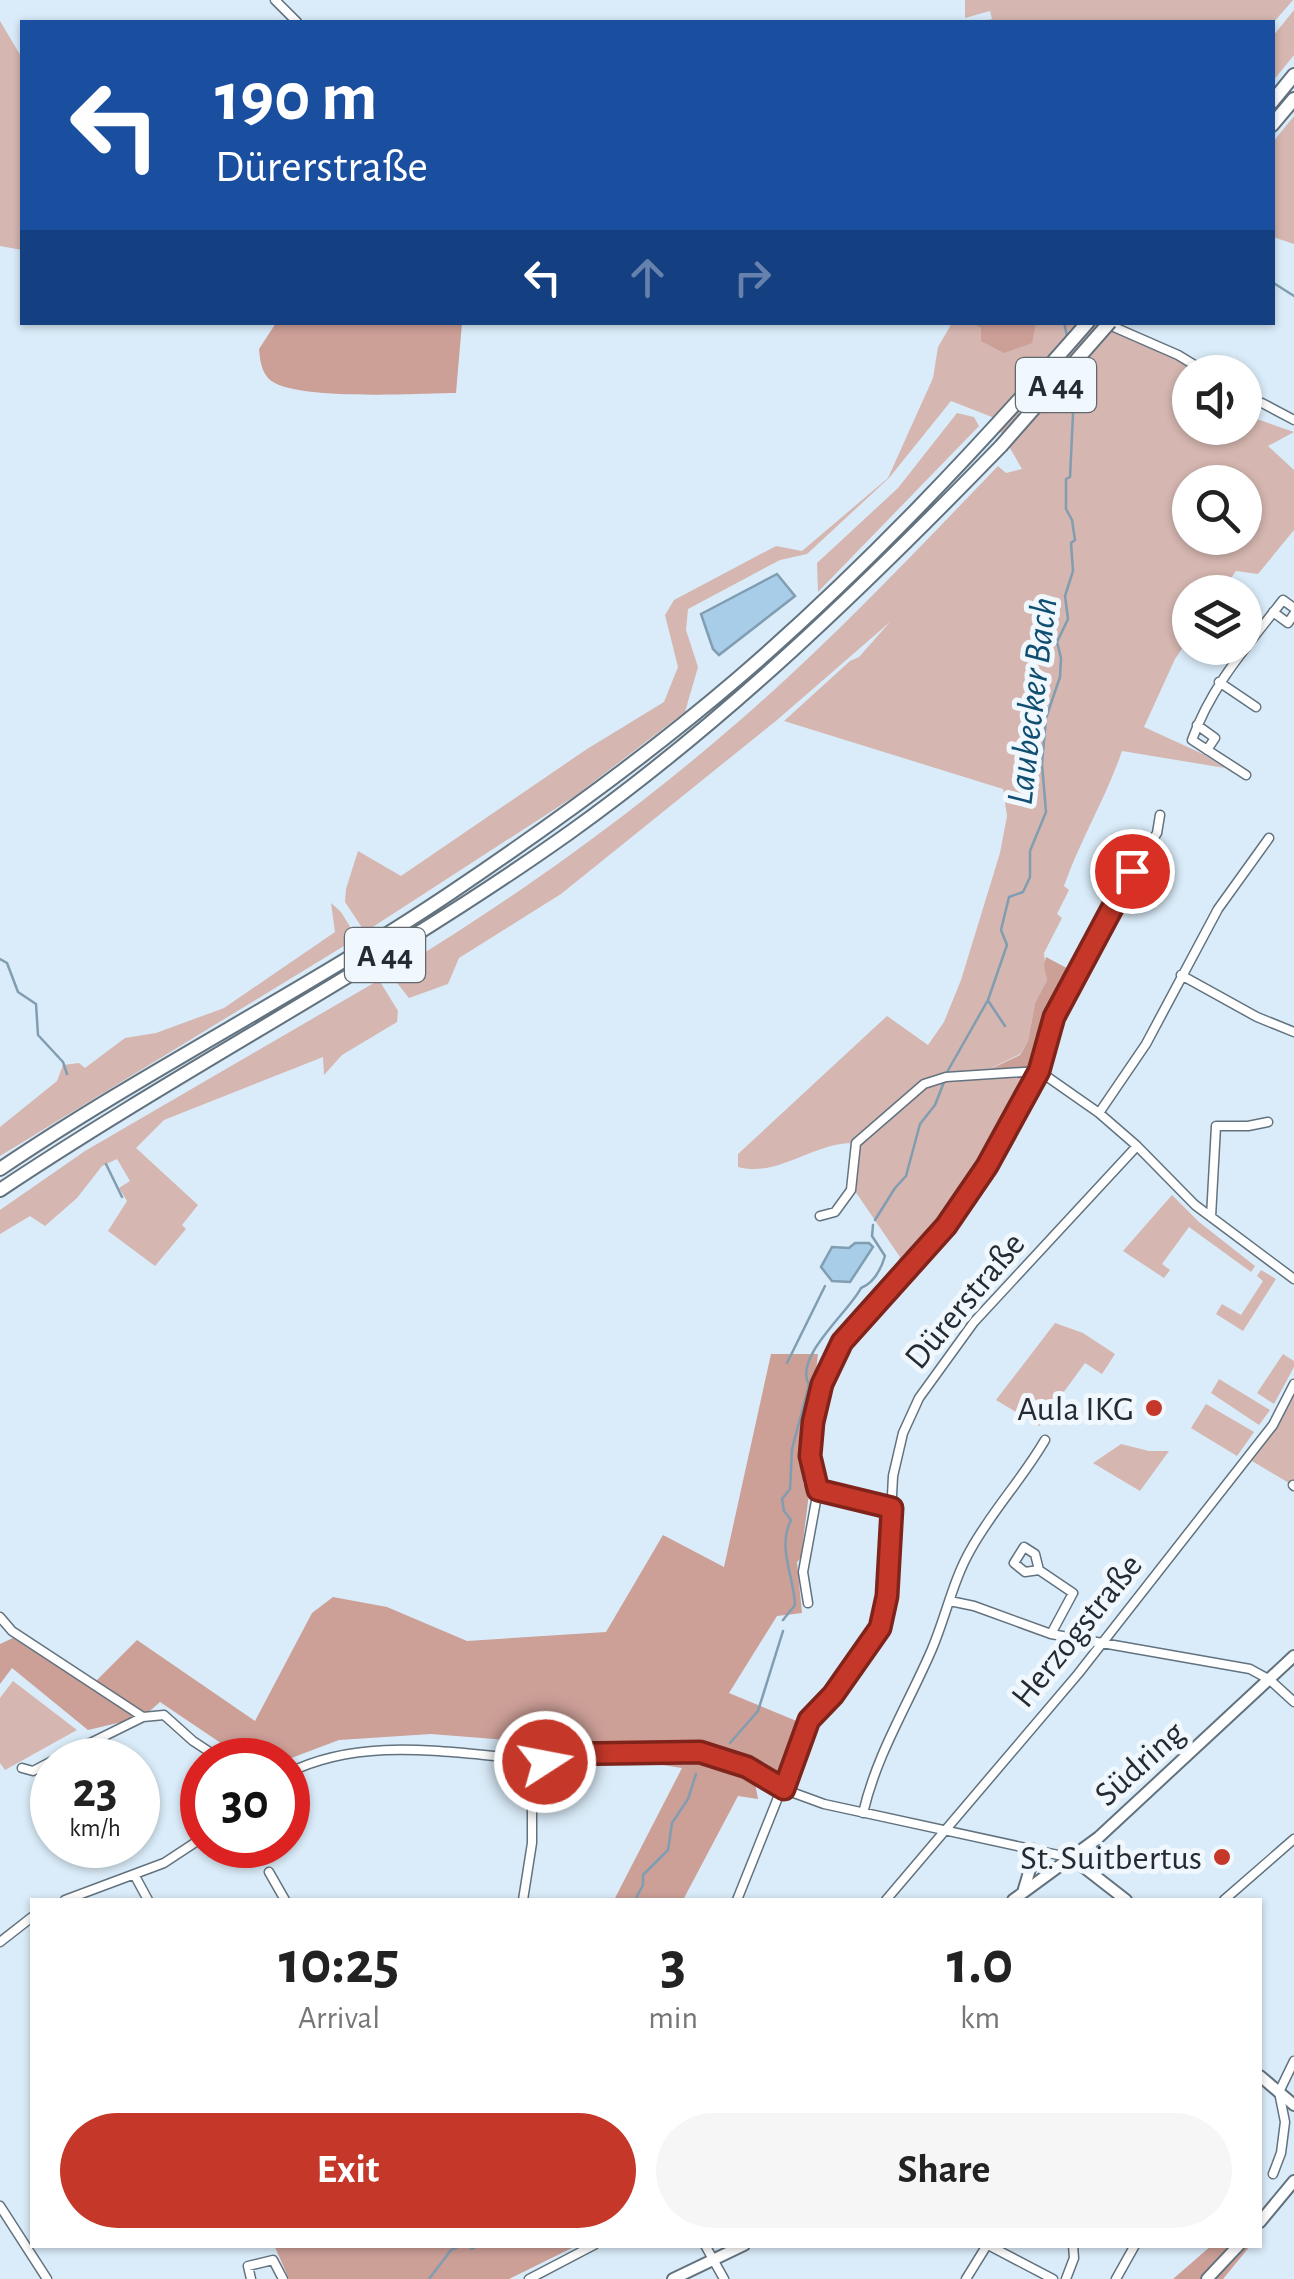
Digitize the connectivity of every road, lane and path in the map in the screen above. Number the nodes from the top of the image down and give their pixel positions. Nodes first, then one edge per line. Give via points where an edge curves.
1 (275, 0) edge
2 (295, 20) edge
3 (1294, 74) edge
4 (1275, 98) edge
5 (1294, 99) edge
6 (1275, 121) edge
7 (1085, 325) edge
8 (1103, 325) edge
9 (1113, 325) edge
10 (1178, 355) edge
11 (1262, 403) edge
12 (1294, 420) edge
13 (1294, 611) edge
14 (1274, 612) junction
15 (1219, 682) junction
16 (1256, 707) dead end
17 (1197, 726) junction
18 (1207, 750) junction
19 (1246, 775) dead end
20 (1160, 815) dead end
21 (1269, 838) dead end
22 (1181, 975) junction
23 (1294, 1032) edge
24 (1039, 1071) junction
25 (1099, 1113) junction
26 (1268, 1122) dead end
27 (1137, 1146) junction
28 (0, 1169) edge
29 (0, 1190) edge
30 (820, 1216) dead end
31 (1210, 1217) junction
32 (1294, 1279) edge
33 (1294, 1384) edge
34 (1045, 1440) dead end
35 (818, 1490) junction
36 (892, 1508) junction
37 (1039, 1570) dead end
38 (950, 1601) junction
39 (808, 1603) dead end
40 (0, 1617) edge
41 (1051, 1634) junction
42 (1101, 1645) junction
43 (1294, 1656) edge
44 (1270, 1680) junction
45 (1294, 1702) edge
46 (143, 1717) junction
47 (101, 1738) edge
48 (189, 1738) edge
49 (545, 1756) junction
50 (519, 1758) junction
51 (310, 1764) edge
52 (22, 1768) dead end
53 (30, 1770) edge
54 (532, 1773) junction
55 (784, 1789) junction
56 (862, 1813) junction
57 (945, 1830) junction
58 (1294, 1839) edge
59 (1032, 1849) junction
60 (180, 1852) edge
61 (1072, 1858) junction
62 (269, 1872) dead end
63 (135, 1876) junction
64 (1020, 1896) edge
65 (71, 1898) edge
66 (147, 1898) edge
67 (284, 1898) edge
68 (523, 1898) edge
69 (739, 1898) edge
70 (888, 1898) edge
71 (1123, 1898) edge
72 (1226, 1898) edge
73 (30, 1919) edge
74 (0, 1942) edge
75 (1294, 2061) edge
76 (1262, 2078) edge
77 (1280, 2092) junction
78 (1294, 2106) edge
79 (1273, 2174) dead end
80 (1294, 2181) edge
81 (0, 2206) edge
82 (1262, 2220) edge
83 (588, 2248) edge
84 (707, 2248) edge
85 (738, 2248) edge
86 (985, 2248) edge
87 (993, 2248) edge
88 (1073, 2248) edge
89 (1133, 2248) edge
90 (1236, 2248) edge
91 (714, 2261) junction
92 (280, 2278) edge
93 (47, 2279) edge
94 (251, 2279) edge
95 (529, 2279) edge
96 (673, 2279) edge
97 (724, 2279) edge
98 (966, 2279) edge
99 (1053, 2279) edge
100 (1066, 2279) edge
101 (1116, 2279) edge
102 (1207, 2279) edge

1 - 2 street
3 - 4 highway
5 - 6 highway
7 - 28 highway, A 44 via 886,539 738,678 560,817 306,986
8 - 29 highway, A 44, bridge via 899,552 749,690 571,831 372,963
9 - 10 street
11 - 12 street
13 - 14 street via 1288,622
13 - 14 street via 1283,600
14 - 15 street
15 - 16 street
15 - 17 street
17 - 18 street via 1192,740
17 - 18 street via 1215,738
18 - 19 street
20 - 24 street via 1157,833 1054,1017
21 - 22 street
22 - 23 street
22 - 25 street via 1146,1044
24 - 25 street
24 - 30 street via 924,1084 856,1142 851,1190 835,1212
24 - 35 street via 946,1226 842,1342 813,1422 810,1456
25 - 27 street
26 - 31 street via 1216,1126
27 - 31 street
27 - 36 street, Dürerstraße via 940,1364 904,1433
31 - 32 street
33 - 42 street, Herzogstraße via 1272,1425
34 - 38 street via 972,1546
35 - 36 street
35 - 39 street via 802,1572
36 - 55 street, Dürerstraße via 880,1628 809,1720
37 - 41 street via 1072,1594
38 - 41 street
38 - 56 street
40 - 46 street
41 - 42 street
42 - 44 street via 1240,1667
42 - 57 street, Herzogstraße
43 - 44 street, Südring
44 - 45 street
44 - 61 street, Südring
46 - 47 street
46 - 48 street via 164,1715
49 - 50 street via 531,1746
49 - 54 street via 543,1768
49 - 55 street via 700,1752 747,1767
50 - 51 street via 400,1748 332,1755
50 - 54 street
52 - 53 street
54 - 68 street
55 - 56 street
55 - 69 street, Dürerstraße
56 - 57 street
57 - 59 street
57 - 70 street, Herzogstraße
58 - 72 street
59 - 61 street
59 - 64 street
60 - 63 street
61 - 64 street, Südring
61 - 71 street
62 - 67 street
63 - 65 street
63 - 66 street
73 - 74 street
75 - 77 street
76 - 77 street
77 - 78 street
77 - 79 street via 1285,2122
80 - 82 street
81 - 93 street
83 - 95 street
84 - 91 street
85 - 91 street
86 - 98 street
87 - 99 street
88 - 100 street
89 - 101 street
90 - 102 street
91 - 96 street
91 - 97 street
92 - 94 street via 273,2260 248,2266

